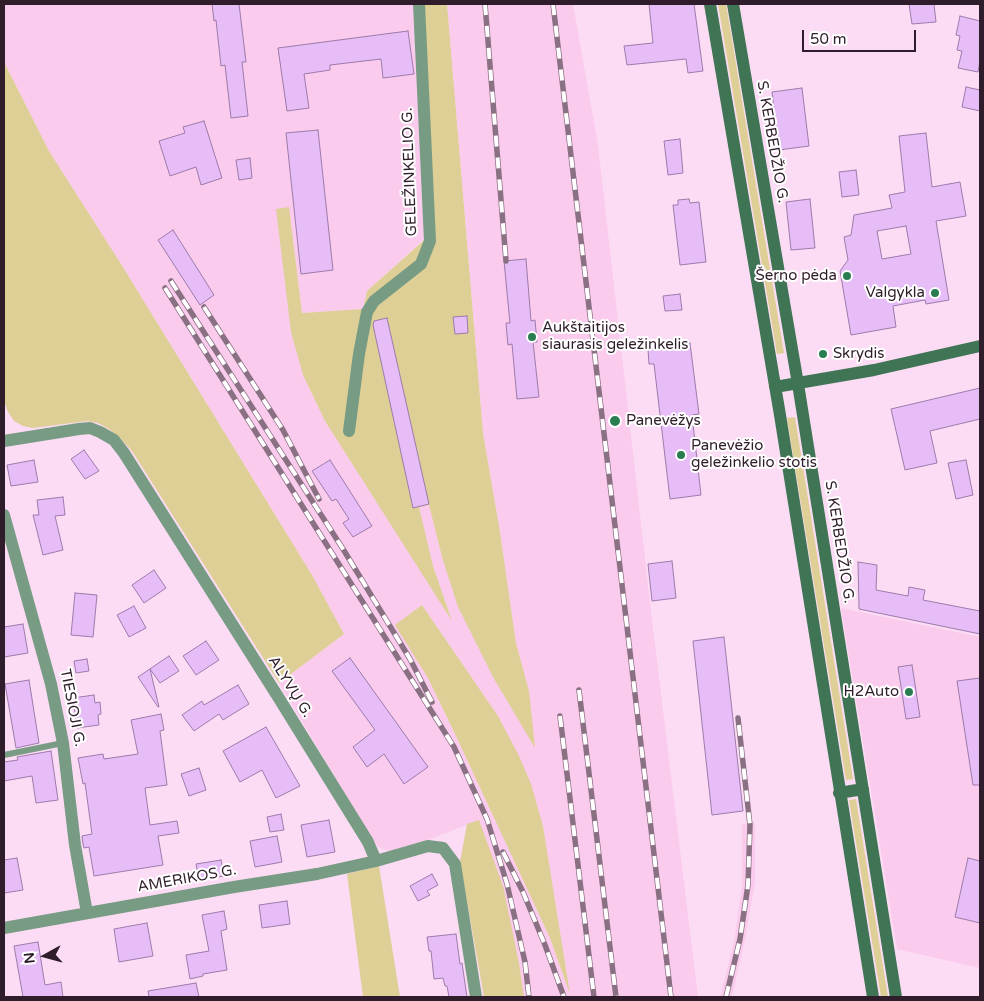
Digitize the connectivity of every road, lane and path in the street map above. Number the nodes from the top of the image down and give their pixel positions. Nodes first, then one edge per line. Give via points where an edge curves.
1 (419, 4) edge
2 (710, 4) edge
3 (733, 4) edge
4 (980, 346) edge
5 (798, 384) junction
6 (775, 388) junction
7 (349, 431) dead end
8 (4, 441) edge
9 (4, 514) edge
10 (63, 743) junction
11 (4, 754) edge
12 (863, 789) junction
13 (839, 793) junction
14 (376, 861) junction
15 (87, 913) junction
16 (4, 928) edge
17 (476, 997) edge
18 (873, 997) edge
19 (896, 997) edge

1 - 7 street, GELEŽINKELIO G. via 430,241 420,264 374,301 367,312
2 - 6 main road
3 - 5 main road, S. KERBEDŽIO G.
4 - 5 main road
5 - 6 main road
5 - 12 main road, S. KERBEDŽIO G.
6 - 13 main road
8 - 14 street, ALYVŲ G. via 90,428 114,440 285,708 368,842
9 - 10 street, TIESIOJI G. via 51,684
10 - 11 lane
10 - 15 street, TIESIOJI G.
12 - 13 main road
12 - 19 main road, S. KERBEDŽIO G.
13 - 18 main road
14 - 15 street, AMERIKOS G.
14 - 17 street via 428,846 443,848 455,864
15 - 16 street, AMERIKOS G.

